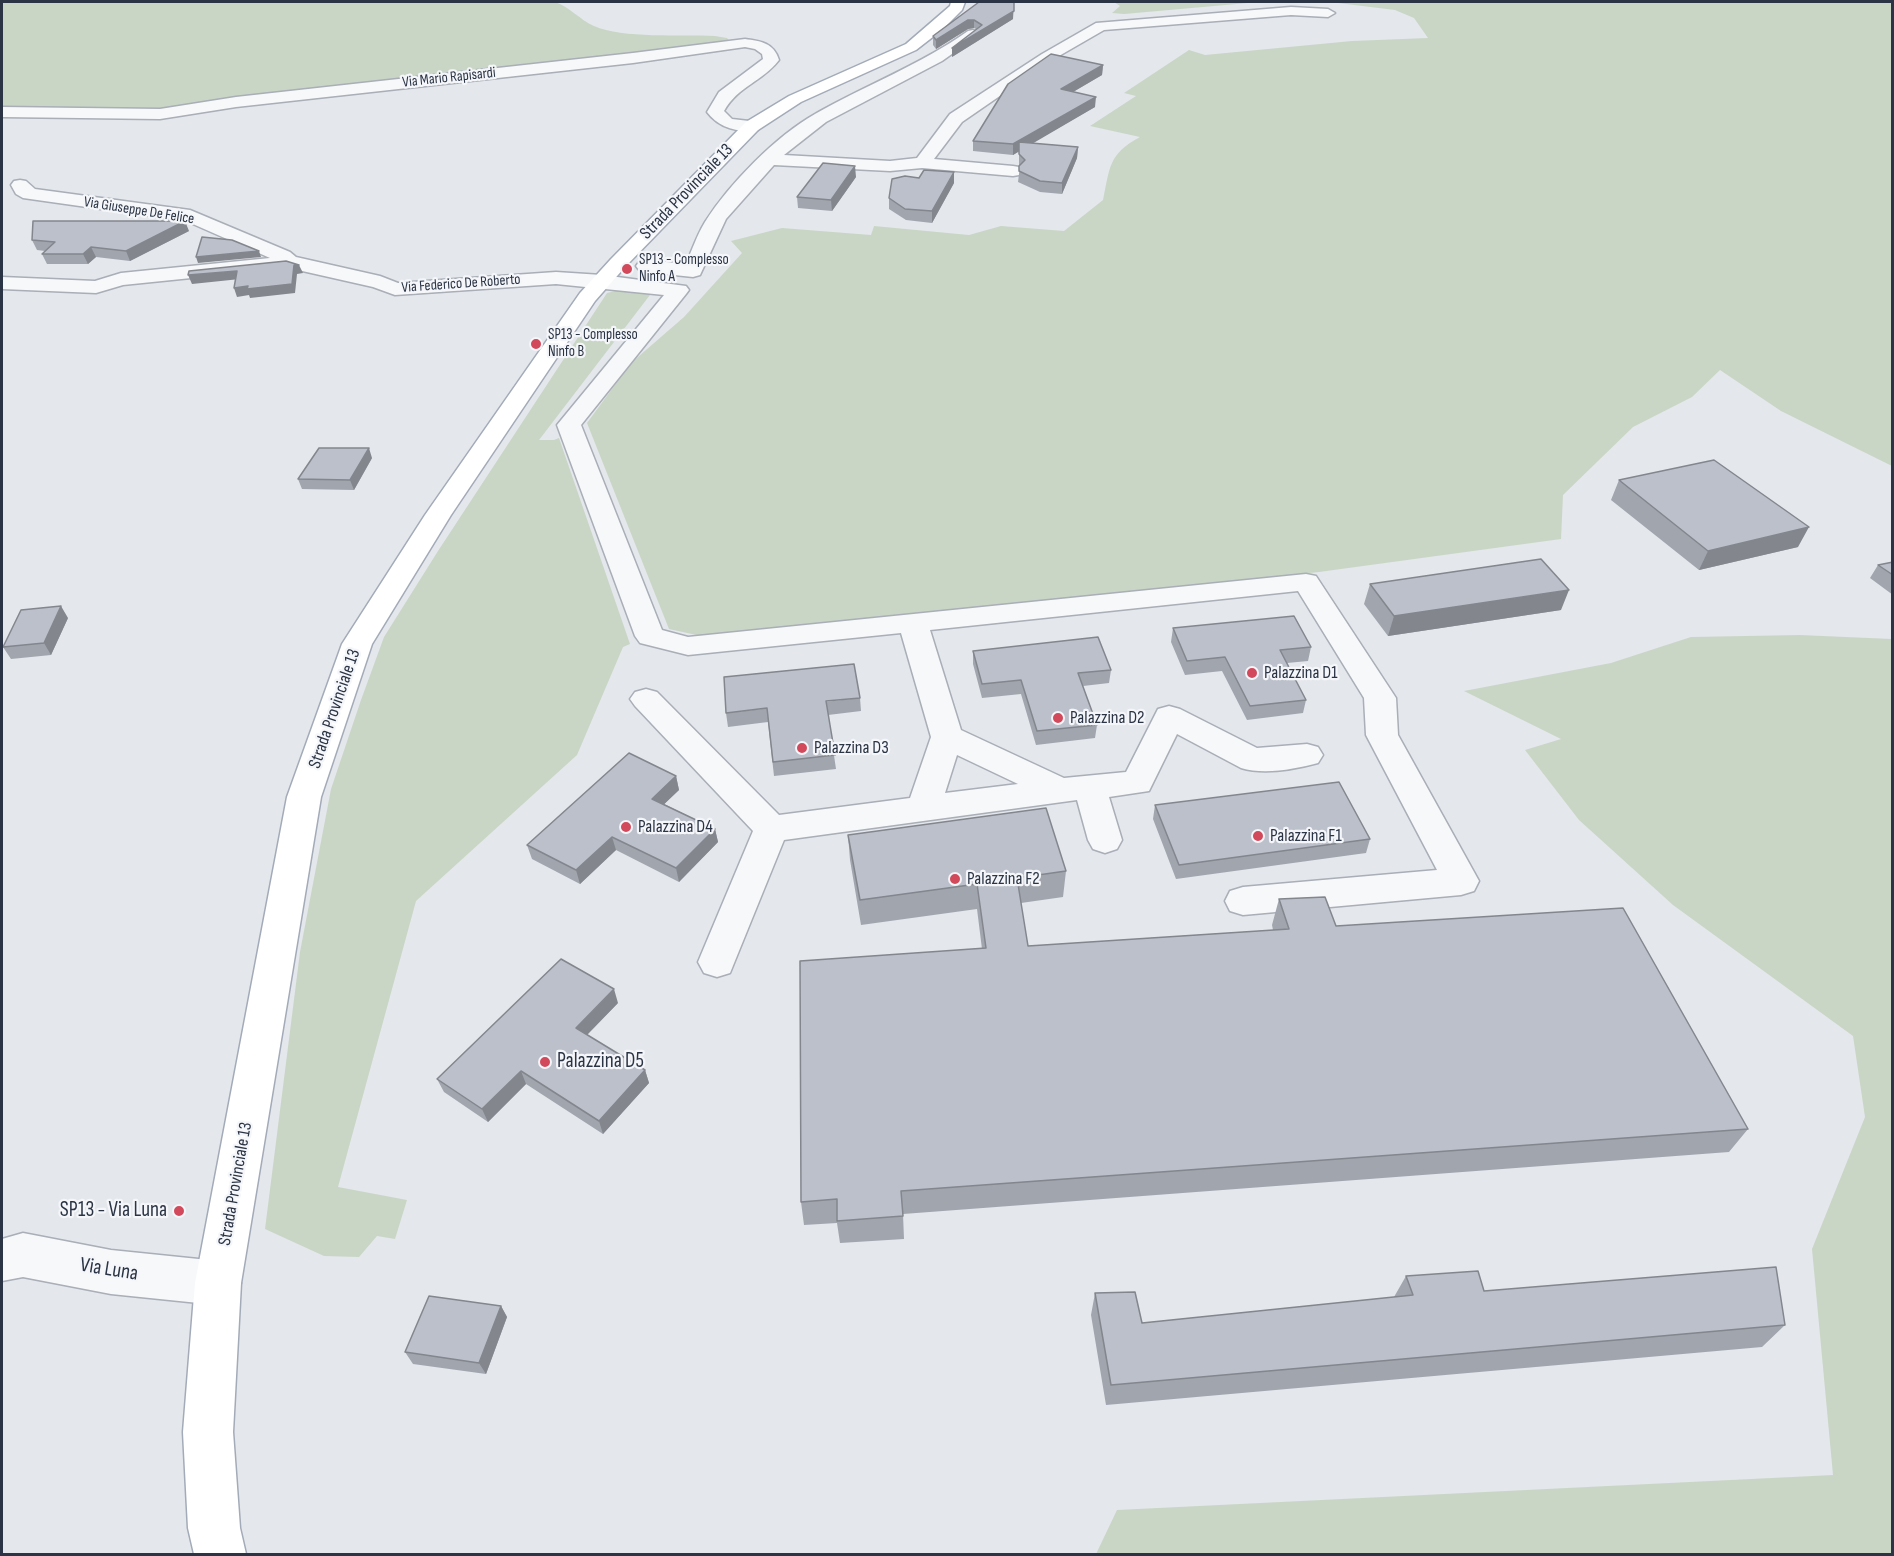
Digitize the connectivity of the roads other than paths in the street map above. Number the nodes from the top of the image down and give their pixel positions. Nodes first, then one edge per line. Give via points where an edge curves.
1 (958, 2) edge
2 (1328, 12) dead end
3 (973, 34) edge
4 (2, 112) edge
5 (752, 126) junction
6 (770, 159) junction
7 (922, 162) junction
8 (1012, 171) dead end
9 (20, 184) dead end
10 (289, 262) junction
11 (610, 272) junction
12 (2, 283) edge
13 (913, 623) junction
14 (646, 699) dead end
15 (946, 736) junction
16 (1307, 754) dead end
17 (1076, 790) junction
18 (923, 809) junction
19 (771, 829) junction
20 (1105, 840) dead end
21 (1243, 901) dead end
22 (717, 962) dead end
23 (2, 1260) edge
24 (218, 1283) junction
25 (220, 1554) edge

1 - 5 main road, Strada Provinciale 13 via 938,26 911,47 795,99
2 - 7 street via 1291,11 1101,26 956,118
3 - 6 street via 910,74 818,119
4 - 5 street, Via Mario Rapisardi via 160,114 745,43 769,52 771,60 725,95 716,112 727,123
5 - 11 main road, Strada Provinciale 13
6 - 7 street via 890,166
6 - 11 street via 718,217 693,271
7 - 8 street
9 - 10 street, Via Giuseppe De Felice via 30,194 190,216
10 - 11 street, Via Federico De Roberto via 380,282 394,289
10 - 12 street, Via Federico De Roberto via 121,279 96,287
11 - 13 street via 679,290 569,424 650,636 688,646
11 - 24 main road, Strada Provinciale 13 via 587,297 438,515 357,644 304,797
13 - 15 street
13 - 21 street via 1306,582 1380,698 1382,735 1461,881
14 - 19 street
15 - 17 street
15 - 18 street
16 - 17 street via 1253,760 1169,717 1137,783
17 - 18 street
17 - 20 street
18 - 19 street
19 - 22 street
23 - 24 street, Via Luna via 23,1255 111,1272
24 - 25 main road, Strada Provinciale 13 via 208,1432 214,1528

